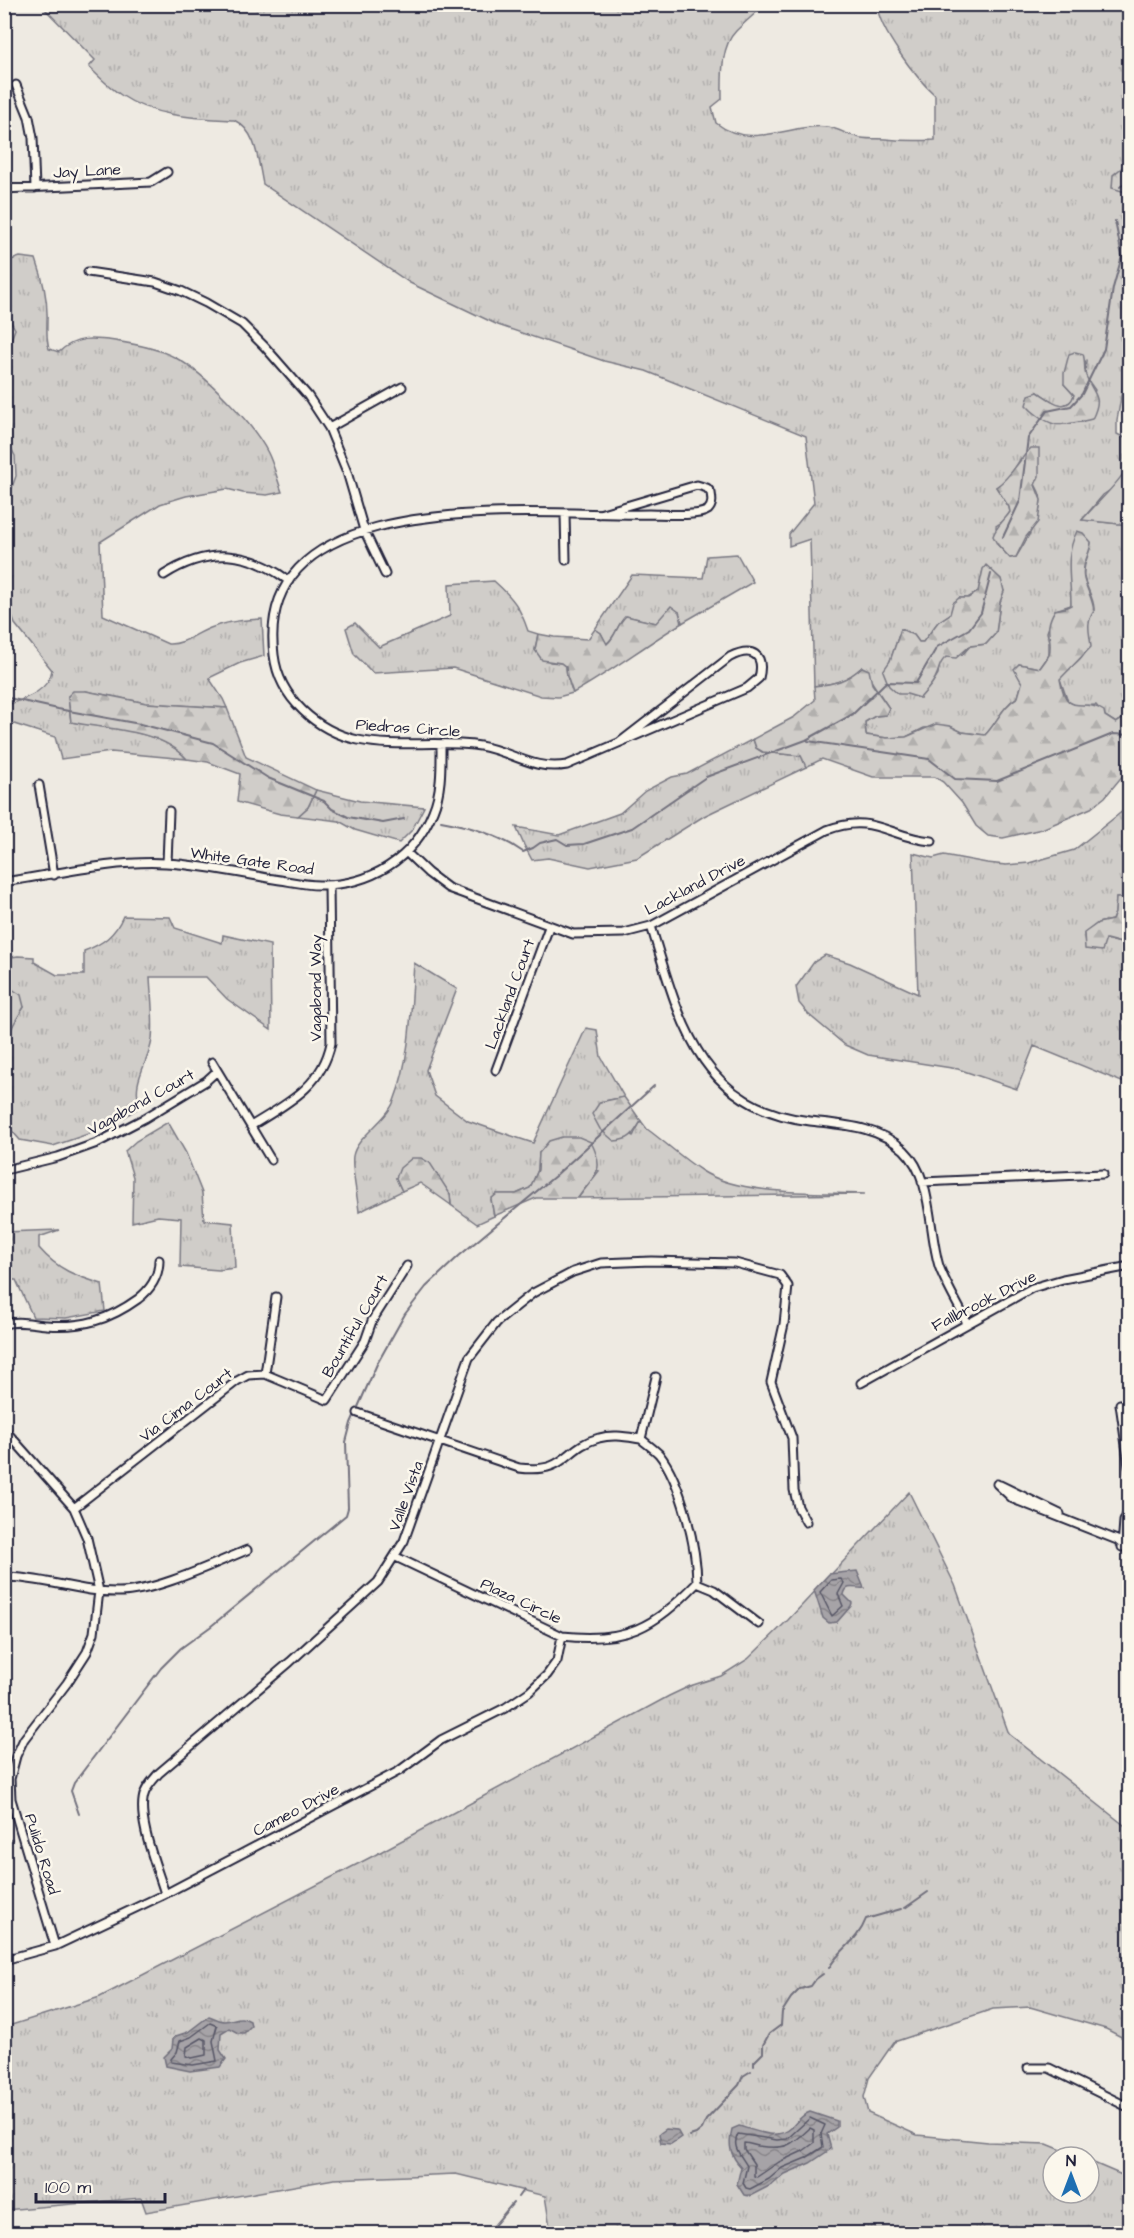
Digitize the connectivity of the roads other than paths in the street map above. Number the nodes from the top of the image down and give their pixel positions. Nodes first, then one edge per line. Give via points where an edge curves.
1 (16, 86) dead end
2 (167, 172) dead end
3 (35, 188) junction
4 (4, 189) edge
5 (88, 272) dead end
6 (402, 387) dead end
7 (328, 428) junction
8 (565, 513) junction
9 (599, 514) junction
10 (364, 530) junction
11 (566, 560) dead end
12 (385, 574) dead end
13 (164, 575) dead end
14 (289, 581) junction
15 (620, 742) junction
16 (441, 744) junction
17 (39, 785) dead end
18 (169, 811) dead end
19 (932, 841) dead end
20 (407, 853) junction
21 (167, 863) junction
22 (54, 875) junction
23 (4, 882) edge
24 (329, 885) junction
25 (651, 926) junction
26 (549, 927) junction
27 (212, 1062) dead end
28 (496, 1070) dead end
29 (218, 1071) junction
30 (251, 1126) junction
31 (271, 1160) dead end
32 (5, 1170) edge
33 (1103, 1174) dead end
34 (922, 1182) junction
35 (159, 1260) dead end
36 (407, 1266) dead end
37 (1130, 1266) edge
38 (276, 1297) dead end
39 (968, 1323) junction
40 (4, 1324) edge
41 (265, 1374) junction
42 (656, 1377) dead end
43 (861, 1383) dead end
44 (1120, 1404) dead end
45 (358, 1413) dead end
46 (4, 1429) edge
47 (641, 1439) junction
48 (440, 1442) junction
49 (1130, 1473) edge
50 (997, 1484) dead end
51 (74, 1508) junction
52 (1130, 1508) edge
53 (806, 1522) dead end
54 (1122, 1547) junction
55 (247, 1550) dead end
56 (1130, 1551) edge
57 (396, 1557) junction
58 (4, 1577) edge
59 (697, 1583) junction
60 (99, 1591) junction
61 (759, 1624) dead end
62 (562, 1636) junction
63 (165, 1894) junction
64 (56, 1946) junction
65 (4, 1960) edge
66 (1028, 2068) dead end
67 (1130, 2108) edge

1 - 3 street via 33,138
2 - 3 street, Jay Lane via 151,182
3 - 4 street, Jay Lane
5 - 7 street via 154,282 206,303 242,324 308,396
6 - 7 street
7 - 10 street via 347,472
8 - 9 street, Piedras Circle
8 - 10 street, Piedras Circle via 457,515
8 - 11 street
9 - 9 street, Piedras Circle via 703,512 711,505 711,493 697,485
10 - 12 street
10 - 14 street, Piedras Circle via 334,542
13 - 14 street via 202,558 224,555 264,564
14 - 16 street, Piedras Circle via 277,603 272,628 280,680 293,701 321,725 348,738
15 - 15 street, Piedras Circle via 747,688 759,678 759,657 751,652 730,657
15 - 16 street, Piedras Circle via 556,767 481,746
16 - 20 street, White Gate Road via 441,773 434,810
17 - 22 street
18 - 21 street
19 - 25 street, Lackland Drive via 869,824 840,825
20 - 24 street, White Gate Road via 370,876
20 - 26 street, Lackland Drive via 448,888
21 - 22 street, White Gate Road via 103,866
21 - 24 street, White Gate Road
22 - 23 street, White Gate Road
24 - 30 street, Vagabond Way via 329,1054 307,1089
25 - 26 street, Lackland Drive via 599,935 573,934
25 - 34 street via 676,1008 696,1050 719,1080 756,1108 794,1119 859,1126 886,1137 905,1151
26 - 28 street, Lackland Court
27 - 29 street, Vagabond Court
29 - 30 street, Vagabond Court
29 - 32 street, Vagabond Court via 206,1082 97,1143
30 - 31 street, Vagabond Court
33 - 34 street
34 - 39 street via 939,1266
35 - 40 street via 159,1273 149,1290 119,1312 98,1321 62,1326 16,1321
36 - 41 street, Bountiful Court via 327,1400
37 - 39 street, Fallbrook Drive via 1032,1288
38 - 41 street
39 - 43 street, Fallbrook Drive
41 - 51 street, Via Cima Court via 248,1375 237,1381
42 - 47 street
44 - 49 street
45 - 48 street
46 - 51 street, Pulido Road
47 - 48 street via 597,1438 555,1465 532,1470
47 - 59 street via 659,1454 677,1490 697,1560
48 - 53 street, Valle Vista via 469,1358 497,1322 533,1293 573,1272 601,1263 735,1263 780,1275 788,1286 771,1382 792,1438 795,1490
48 - 57 street, Valle Vista
50 - 54 street via 1013,1499 1117,1540
51 - 60 street, Pulido Road via 90,1546
52 - 54 street via 1124,1521
54 - 56 street
55 - 60 street via 146,1588 121,1593
57 - 62 street, Plaza Circle
57 - 63 street, Valle Vista via 348,1612 154,1780 145,1793 145,1826
58 - 60 street
59 - 61 street via 714,1590
59 - 62 street, Plaza Circle via 672,1608 634,1631 591,1639
60 - 64 street, Pulido Road via 94,1633 87,1652 24,1739 10,1779 11,1799
62 - 63 street, Cameo Drive via 560,1654 547,1676 505,1708 441,1740 399,1771
63 - 64 street, Cameo Drive
64 - 65 street, Cameo Drive
66 - 67 street via 1049,2068

